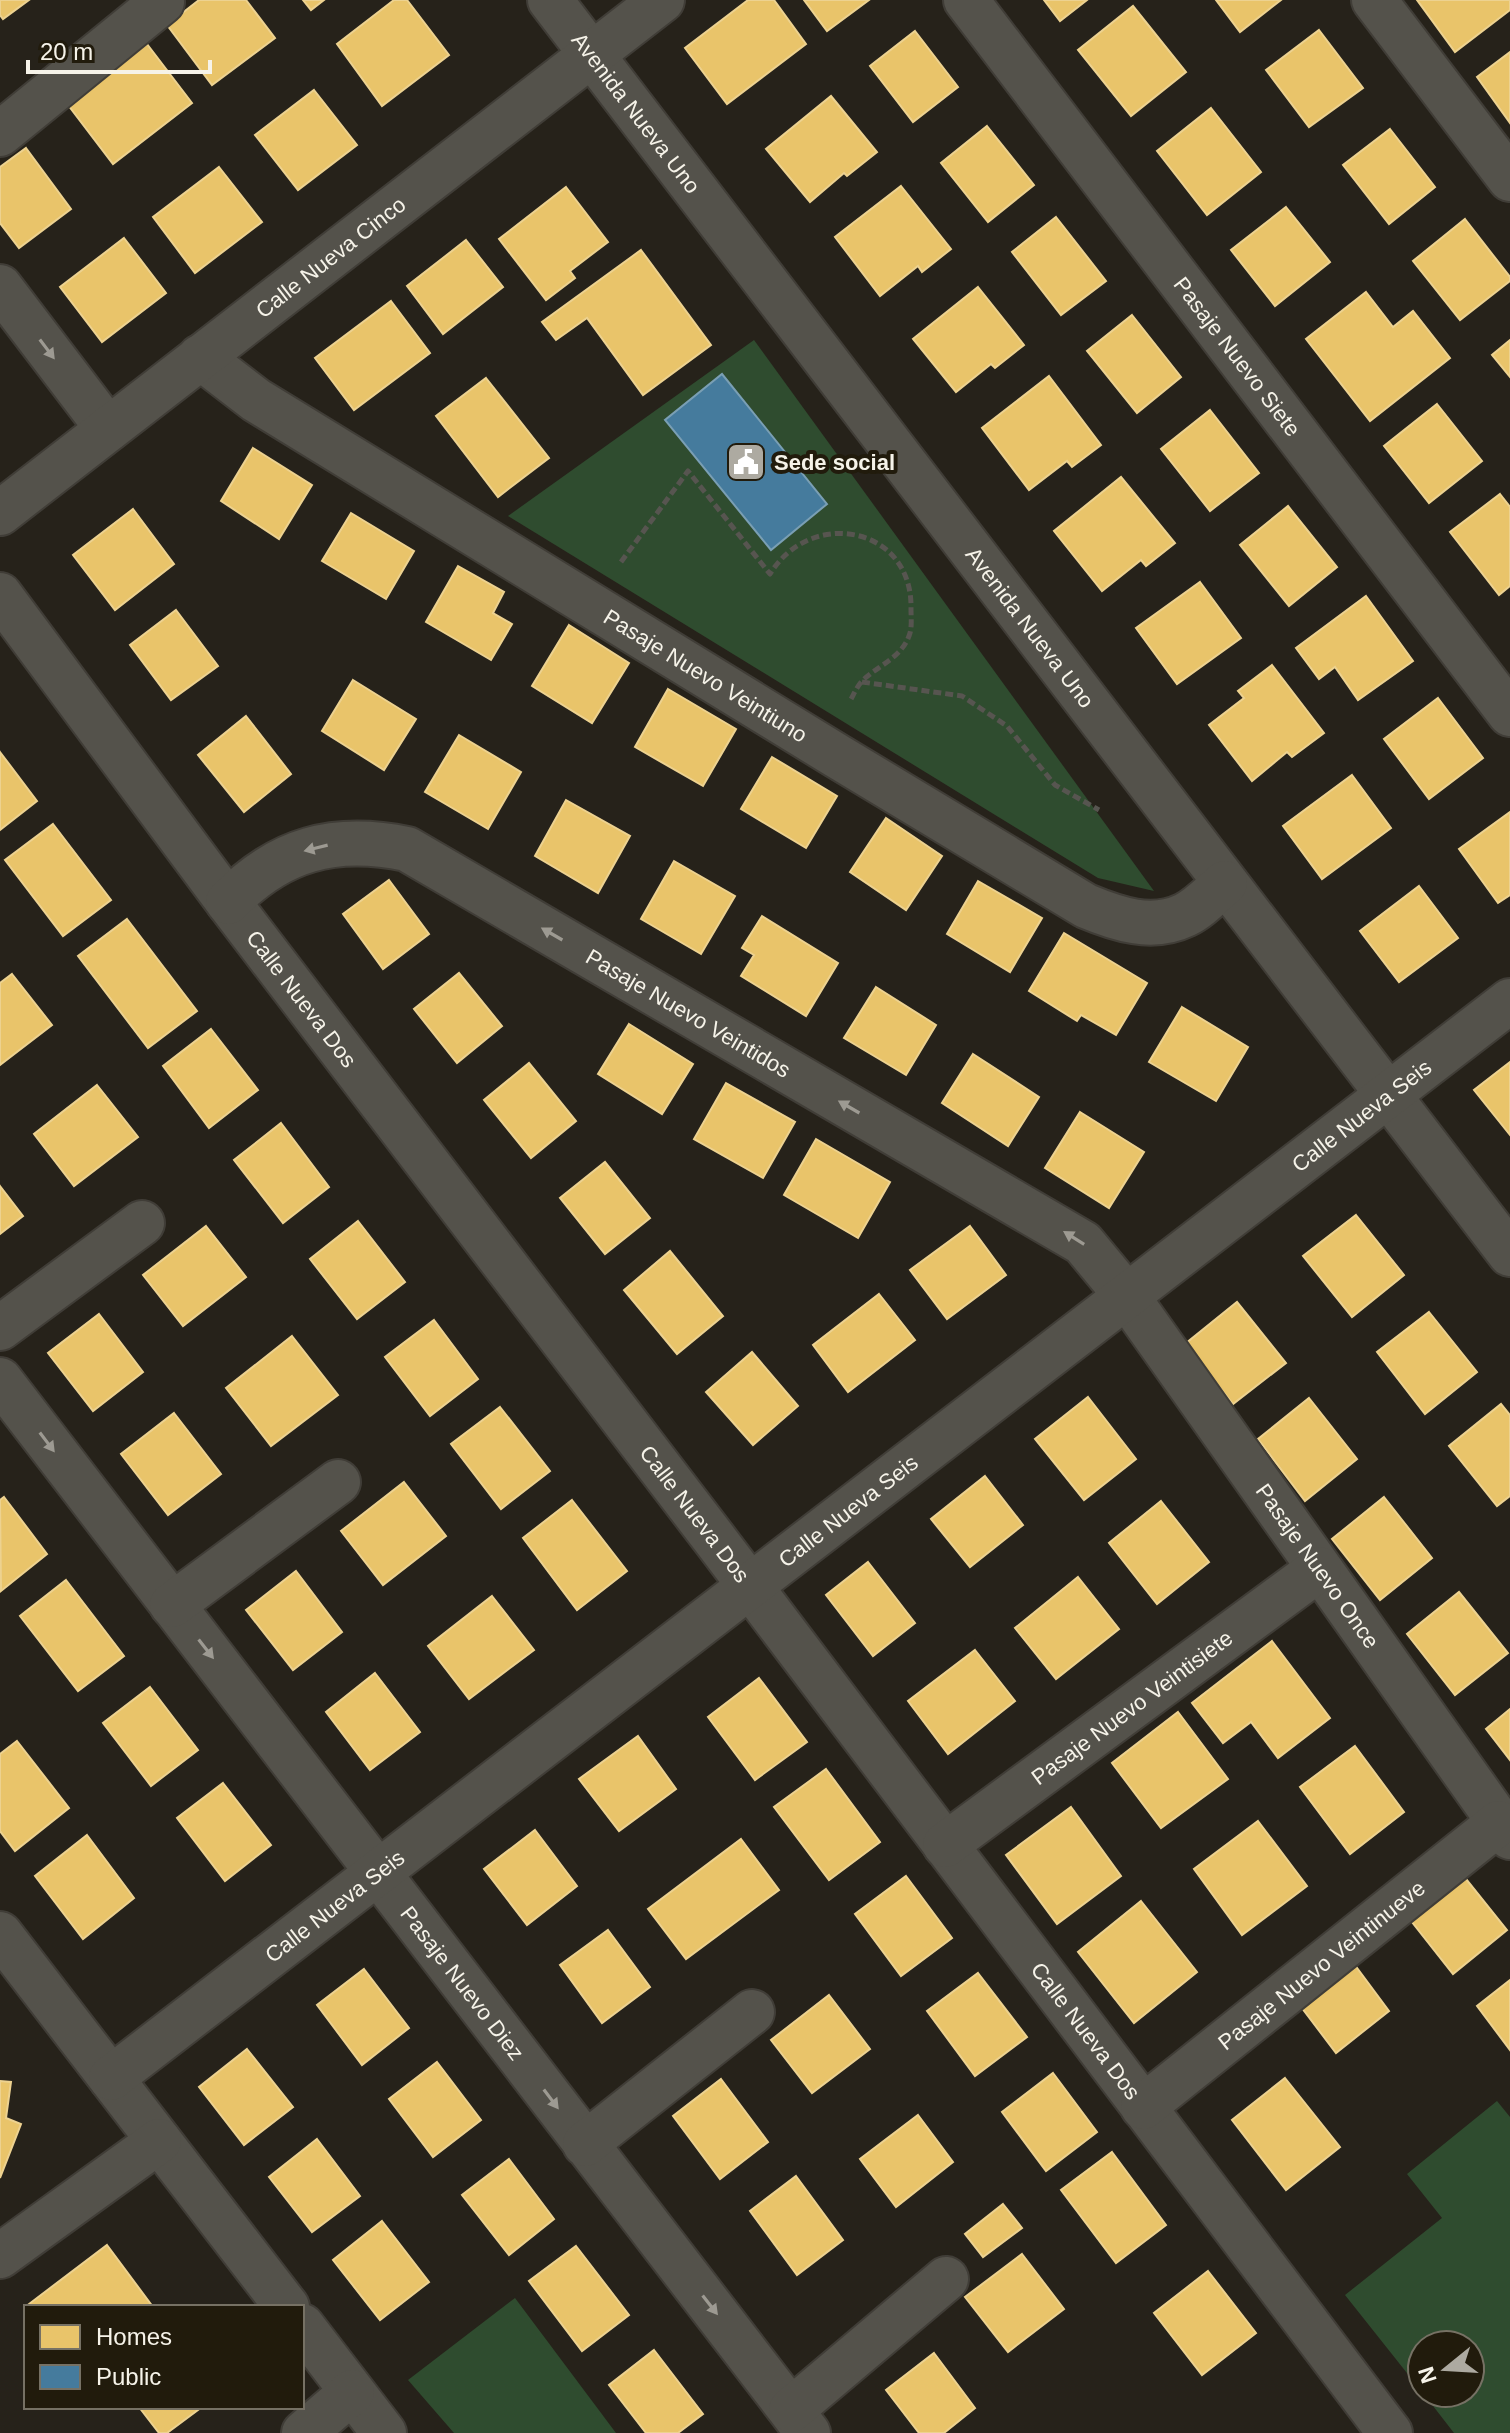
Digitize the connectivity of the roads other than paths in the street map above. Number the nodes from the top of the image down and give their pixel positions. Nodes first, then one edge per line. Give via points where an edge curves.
1 (550, 0) edge
2 (662, 0) edge
3 (966, 0) edge
4 (1374, 0) edge
5 (162, 2) dead end
6 (590, 54) junction
7 (0, 134) edge
8 (1510, 179) edge
9 (0, 287) edge
10 (200, 357) junction
11 (108, 429) junction
12 (0, 513) edge
13 (0, 595) edge
14 (1510, 714) edge
15 (1225, 883) junction
16 (228, 902) junction
17 (1510, 1001) edge
18 (1388, 1094) junction
19 (142, 1223) dead end
20 (1510, 1254) edge
21 (1126, 1295) junction
22 (0, 1328) edge
23 (0, 1380) edge
24 (338, 1482) dead end
25 (1319, 1569) junction
26 (749, 1586) junction
27 (172, 1605) junction
28 (1504, 1830) edge
29 (945, 1845) junction
30 (378, 1873) junction
31 (0, 1934) edge
32 (752, 2012) dead end
33 (111, 2078) junction
34 (1143, 2107) junction
35 (159, 2141) junction
36 (585, 2144) junction
37 (0, 2256) edge
38 (946, 2279) dead end
39 (285, 2305) edge
40 (304, 2329) edge
41 (352, 2392) junction
42 (800, 2422) edge
43 (304, 2433) edge
44 (384, 2433) edge
45 (1390, 2433) edge

1 - 6 street, Avenida Nueva Uno
2 - 6 street, Calle Nueva Cinco
3 - 14 street, Pasaje Nuevo Siete
4 - 8 street
5 - 7 street
6 - 10 street, Calle Nueva Cinco
6 - 15 street, Avenida Nueva Uno
9 -> 11 street
10 - 11 street, Calle Nueva Cinco
10 - 15 street, Pasaje Nuevo Veintiuno via 256,400 1086,906 1120,920 1156,923 1186,915
11 - 12 street, Calle Nueva Cinco
13 - 16 street, Calle Nueva Dos
15 - 18 street, Avenida Nueva Uno
21 -> 16 street, Pasaje Nuevo Veintidos via 1083,1243 407,849 354,842 297,853 268,867
16 - 26 street, Calle Nueva Dos
17 - 18 street, Calle Nueva Seis
18 - 20 street, Avenida Nueva Uno
18 - 21 street, Calle Nueva Seis
19 - 22 street
21 - 25 street, Pasaje Nuevo Once
21 - 26 street, Calle Nueva Seis
23 -> 27 street, Pasaje Nuevo Diez
24 - 27 street
25 - 28 street, Pasaje Nuevo Once
25 - 29 street, Pasaje Nuevo Veintisiete
26 - 29 street, Calle Nueva Dos
26 - 30 street, Calle Nueva Seis
27 -> 30 street, Pasaje Nuevo Diez
28 - 34 street, Pasaje Nuevo Veintinueve
29 - 34 street, Calle Nueva Dos
30 - 33 street, Calle Nueva Seis
30 -> 36 street, Pasaje Nuevo Diez
31 - 33 street
32 - 36 street
33 - 35 street
34 - 45 street, Calle Nueva Dos
35 - 37 street
35 - 39 street
36 -> 42 street, Pasaje Nuevo Diez
38 - 42 street
40 - 41 street
41 - 43 street
41 - 44 street

